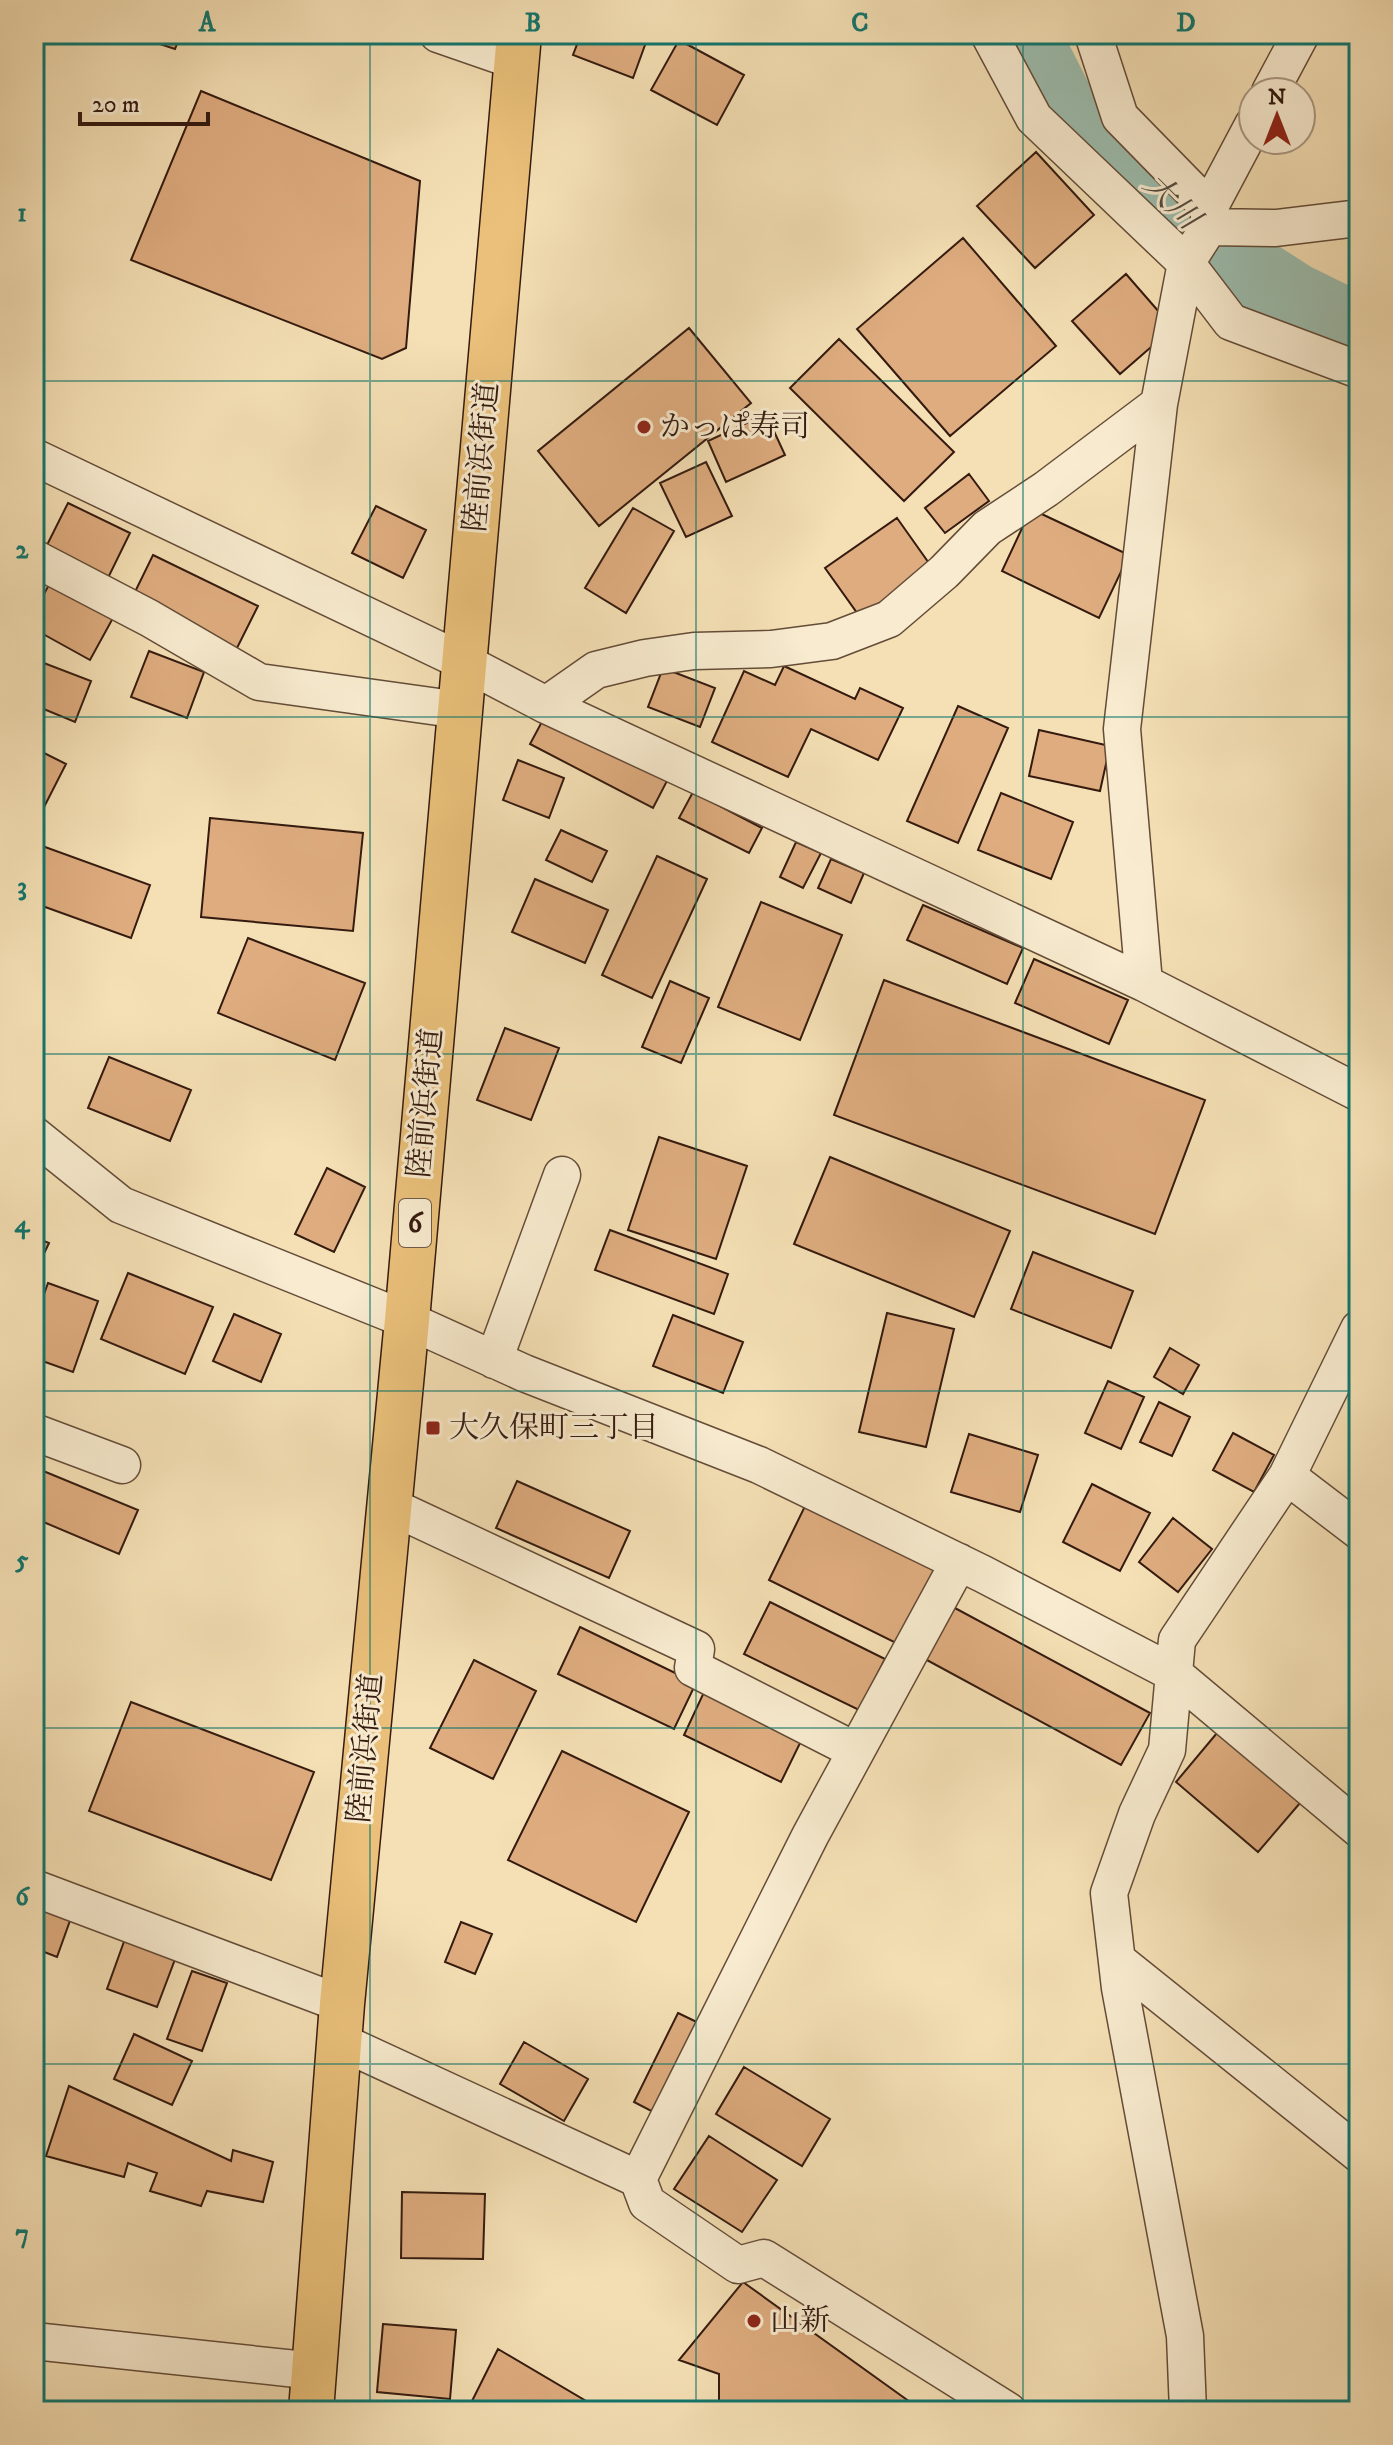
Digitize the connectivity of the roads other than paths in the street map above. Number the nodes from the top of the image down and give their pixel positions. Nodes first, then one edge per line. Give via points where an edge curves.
1 (438, 34) edge
2 (989, 34) edge
3 (1093, 34) edge
4 (1301, 34) edge
5 (518, 47) edge
6 (1279, 76) edge
7 (1238, 156) edge
8 (1209, 217) junction
9 (1359, 218) edge
10 (1186, 263) junction
11 (1359, 370) edge
12 (1159, 404) junction
13 (34, 457) edge
14 (34, 558) edge
15 (464, 662) junction
16 (546, 705) junction
17 (460, 710) junction
18 (1144, 983) junction
19 (1359, 1093) edge
20 (34, 1135) edge
21 (562, 1175) dead end
22 (407, 1320) junction
23 (1359, 1329) edge
24 (494, 1360) junction
25 (34, 1432) edge
26 (122, 1465) dead end
27 (1287, 1476) junction
28 (388, 1505) junction
29 (1359, 1531) edge
30 (959, 1562) junction
31 (1173, 1673) junction
32 (856, 1751) junction
33 (1359, 1829) edge
34 (34, 1888) edge
35 (1117, 1960) junction
36 (340, 2023) junction
37 (1359, 2154) edge
38 (638, 2179) junction
39 (34, 2341) edge
40 (313, 2391) edge
41 (1008, 2411) edge
42 (1188, 2411) edge

1 - 5 street
2 - 10 street via 1034,118
3 - 8 street via 1120,117
4 - 6 street
5 - 15 highway, 陸前浜街道 / 6
7 - 8 street
8 - 9 street via 1276,228
8 - 10 street
10 - 11 street via 1231,322
10 - 12 street
12 - 16 street via 987,528 889,619 832,641 694,651 596,670
12 - 18 street via 1122,729
13 - 15 street
14 - 17 street via 259,682
15 - 16 street
15 - 17 highway, 陸前浜街道 / 6
16 - 18 street
17 - 22 highway, 陸前浜街道 / 6
18 - 19 street
20 - 22 street via 121,1205
21 - 24 street
22 - 24 street
22 - 28 highway, 陸前浜街道 / 6
23 - 27 street
24 - 30 street via 759,1465
25 - 26 street
27 - 29 street
27 - 31 street via 1177,1640
28 - 32 street via 696,1649 693,1668
28 - 36 highway, 陸前浜街道 / 6
30 - 31 street
30 - 32 street
31 - 33 street
31 - 35 street via 1167,1750 1109,1893
32 - 38 street
34 - 36 street
35 - 37 street
35 - 42 street via 1185,2336
36 - 38 street
36 - 40 highway, 陸前浜街道 / 6
38 - 41 street via 647,2203 738,2265 764,2258
39 - 40 street

